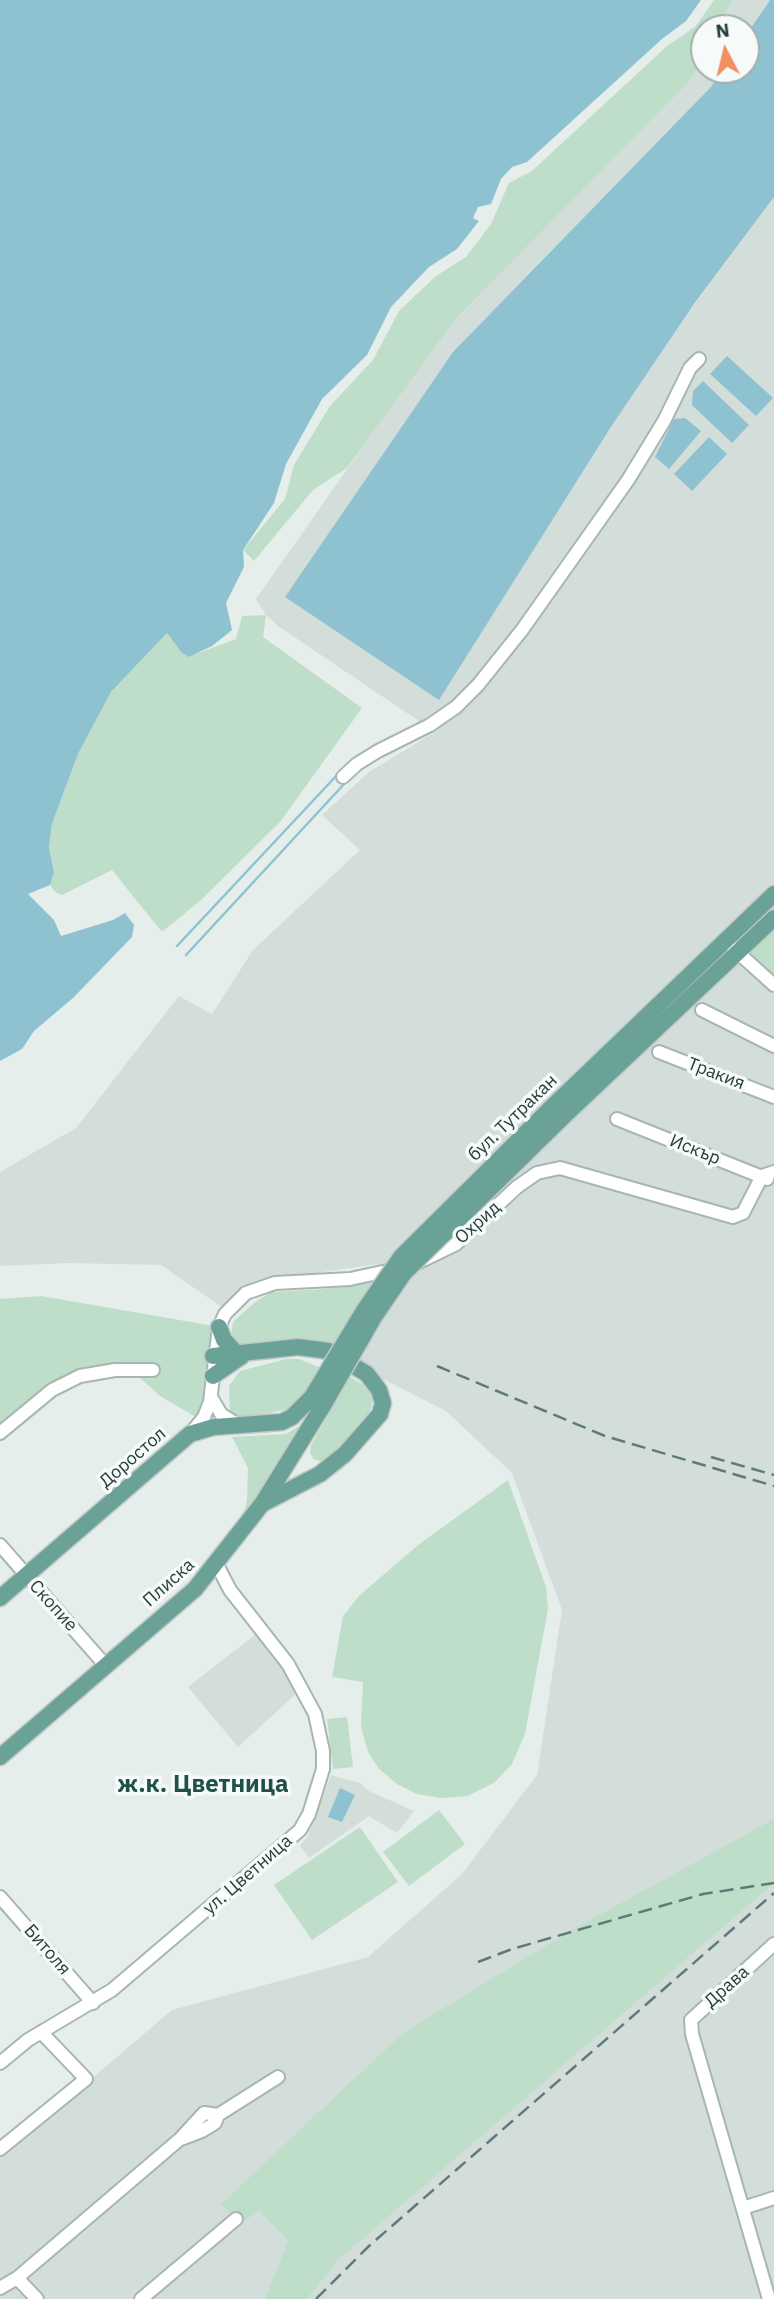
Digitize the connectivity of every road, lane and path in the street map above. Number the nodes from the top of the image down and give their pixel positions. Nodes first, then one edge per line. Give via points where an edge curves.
1 (699, 359) dead end
2 (343, 777) dead end
3 (774, 894) edge
4 (774, 918) edge
5 (725, 940) junction
6 (737, 952) junction
7 (774, 985) edge
8 (702, 1010) dead end
9 (774, 1046) edge
10 (659, 1052) dead end
11 (774, 1097) edge
12 (559, 1111) junction
13 (617, 1119) dead end
14 (770, 1177) edge
15 (219, 1326) junction
16 (242, 1354) junction
17 (213, 1356) junction
18 (153, 1370) dead end
19 (213, 1377) junction
20 (211, 1397) junction
21 (318, 1401) junction
22 (238, 1426) junction
23 (0, 1433) edge
24 (190, 1434) junction
25 (296, 1451) junction
26 (320, 1474) junction
27 (262, 1504) junction
28 (0, 1545) edge
29 (217, 1565) junction
30 (26, 1576) junction
31 (0, 1598) edge
32 (106, 1666) junction
33 (0, 1757) edge
34 (0, 1897) edge
35 (774, 1944) edge
36 (93, 2003) junction
37 (41, 2032) junction
38 (0, 2063) edge
39 (278, 2077) dead end
40 (0, 2150) edge
41 (774, 2198) edge
42 (743, 2208) junction
43 (236, 2220) dead end
44 (17, 2278) junction
45 (0, 2288) edge
46 (37, 2299) edge
47 (141, 2299) edge
48 (769, 2299) edge

1 - 2 street via 628,480 478,685 430,725 368,757
3 - 5 main road, бул. Тутракан
4 - 6 main road, бул. Тутракан
5 - 6 street
5 - 12 main road, бул. Тутракан
6 - 7 street
6 - 12 main road, бул. Тутракан
8 - 9 street
10 - 11 street, Тракия
12 - 21 main road, бул. Тутракан, bridge via 404,1273
13 - 14 street, Искър
14 - 15 street, Охрид via 743,1213 733,1217 560,1168 537,1174 456,1244 423,1261 350,1279 275,1283 246,1293
15 - 16 main road via 224,1340
15 - 17 street, Охрид
16 - 17 main road
16 - 19 main road
16 - 26 main road via 298,1347 329,1351 374,1381 383,1403 380,1414 345,1454
17 - 19 street, Охрид
18 - 23 street via 80,1376 52,1390
19 - 20 street, Охрид
20 - 22 street via 220,1414
20 - 24 street via 204,1417
21 - 22 main road, Доростол via 282,1422
21 - 25 main road, Плиска
22 - 24 main road, Доростол
24 - 30 main road, Доростол
25 - 26 main road via 306,1467
25 - 27 main road, Плиска
26 - 27 main road
27 - 29 main road, Плиска
28 - 30 street, Скопие
29 - 32 main road, Плиска
29 - 36 street, ул. Цветница via 230,1590 288,1664 315,1714 323,1751 316,1797 300,1830
30 - 31 main road, Доростол
30 - 32 street, Скопие
32 - 33 main road, Плиска
34 - 36 street, Битоля
35 - 42 street, Драва via 691,2020
36 - 37 street, ул. Цветница
37 - 38 street, ул. Цветница
37 - 40 street via 86,2079
39 - 44 street via 218,2115 204,2113 180,2139
41 - 42 street
42 - 48 street
43 - 47 street
44 - 45 street
44 - 46 street

